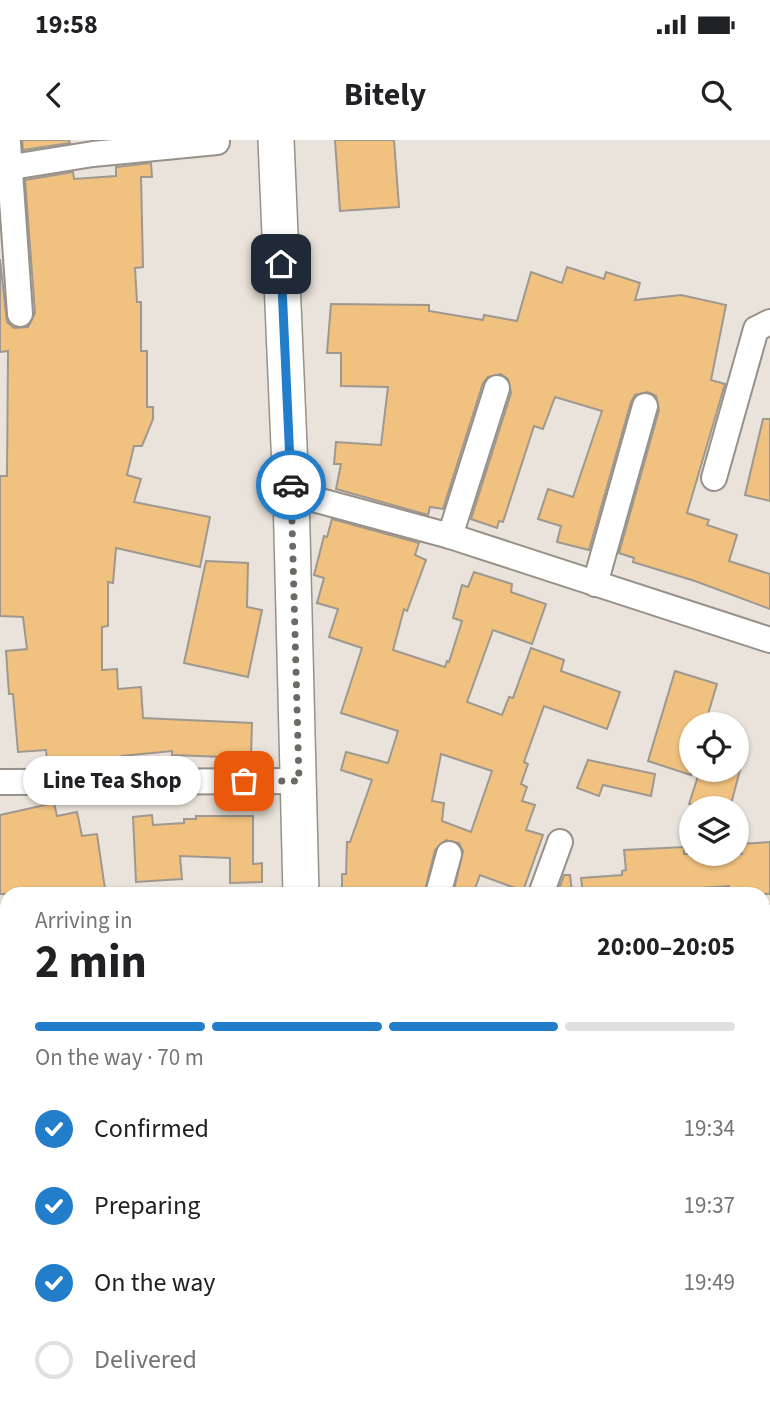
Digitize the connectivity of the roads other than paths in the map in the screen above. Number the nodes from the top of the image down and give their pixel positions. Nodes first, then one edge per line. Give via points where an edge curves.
1 (276, 140) edge
2 (217, 142) dead end
3 (8, 171) edge
4 (20, 314) dead end
5 (770, 322) edge
6 (497, 388) dead end
7 (645, 406) dead end
8 (714, 478) dead end
9 (292, 493) junction
10 (450, 536) junction
11 (595, 584) junction
12 (770, 640) edge
13 (299, 781) junction
14 (0, 782) edge
15 (560, 842) dead end
16 (449, 854) dead end
17 (301, 887) edge
18 (440, 887) edge
19 (544, 887) edge

1 - 9 main road
2 - 3 street via 93,154
3 - 4 street
5 - 8 street via 756,329
6 - 10 street
7 - 11 street
9 - 10 street
9 - 13 main road
10 - 11 street
11 - 12 street
13 - 14 street
13 - 17 main road
15 - 19 street
16 - 18 street

